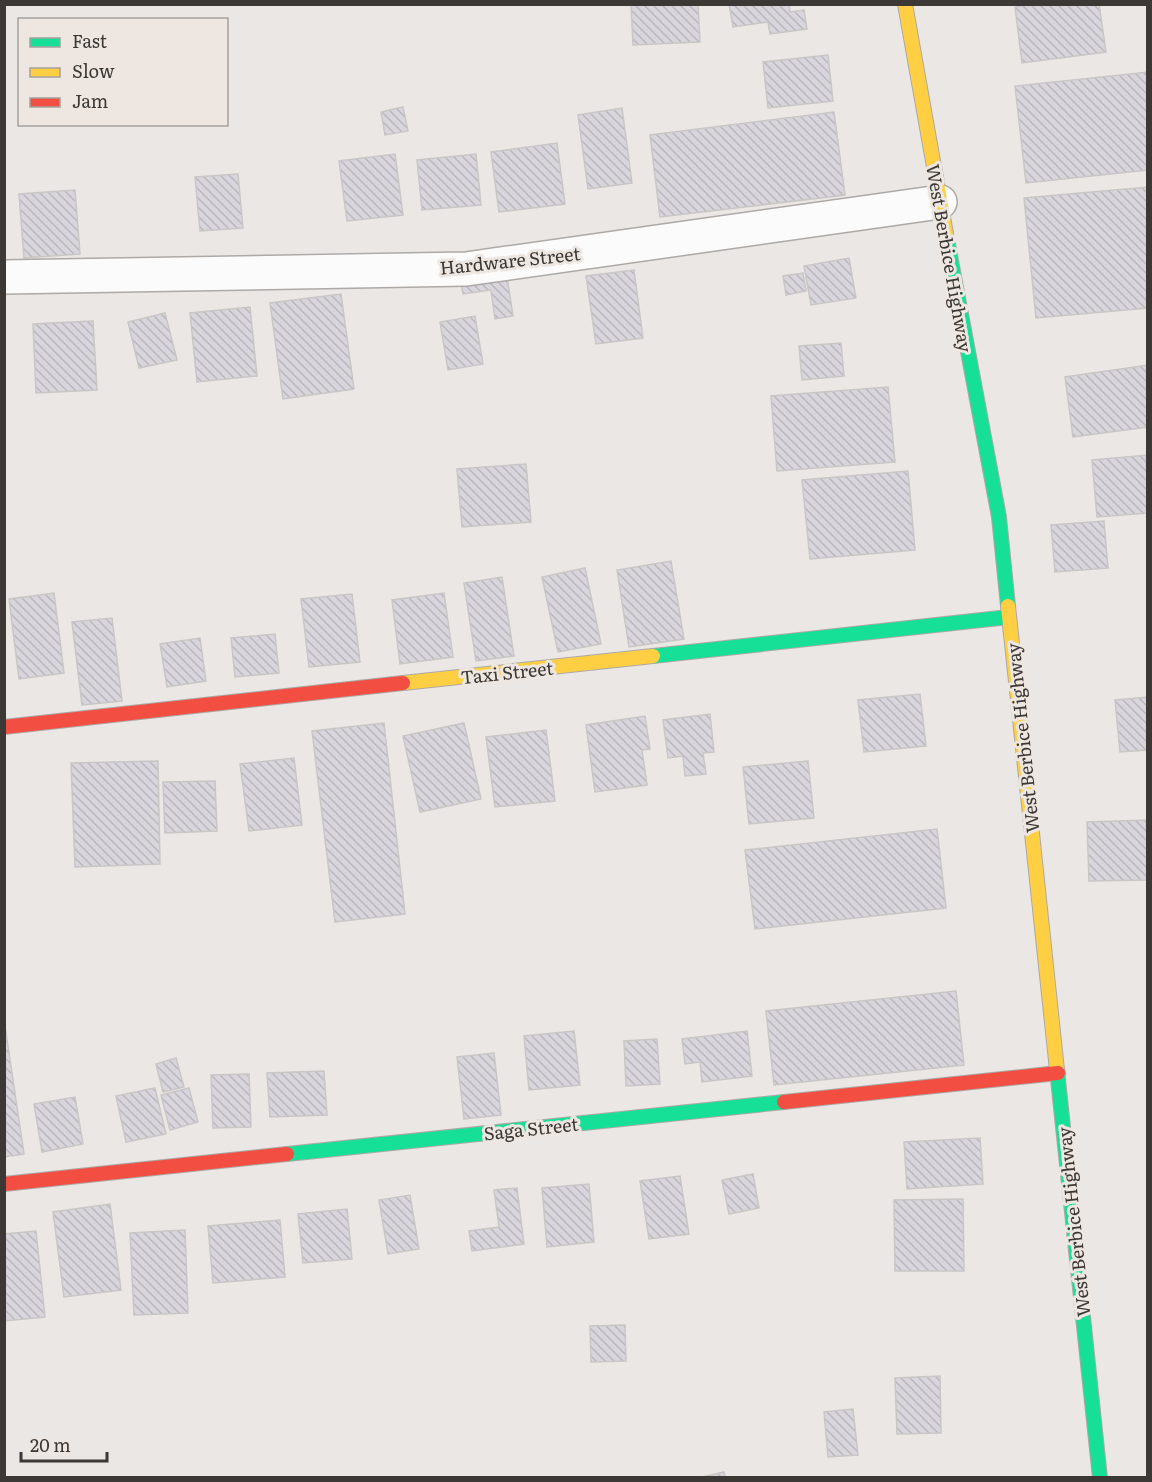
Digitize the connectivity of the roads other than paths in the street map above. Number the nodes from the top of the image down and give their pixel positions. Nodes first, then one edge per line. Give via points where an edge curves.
1 (905, 4) edge
2 (940, 202) junction
3 (4, 277) edge
4 (1009, 617) junction
5 (4, 727) edge
6 (1058, 1073) junction
7 (4, 1184) edge
8 (1100, 1478) edge

1 - 2 street, West Berbice Highway
2 - 3 street, Hardware Street via 466,269
2 - 4 street, West Berbice Highway via 999,516
4 - 5 street, Taxi Street
4 - 6 street, West Berbice Highway
6 - 7 street, Saga Street
6 - 8 street, West Berbice Highway

